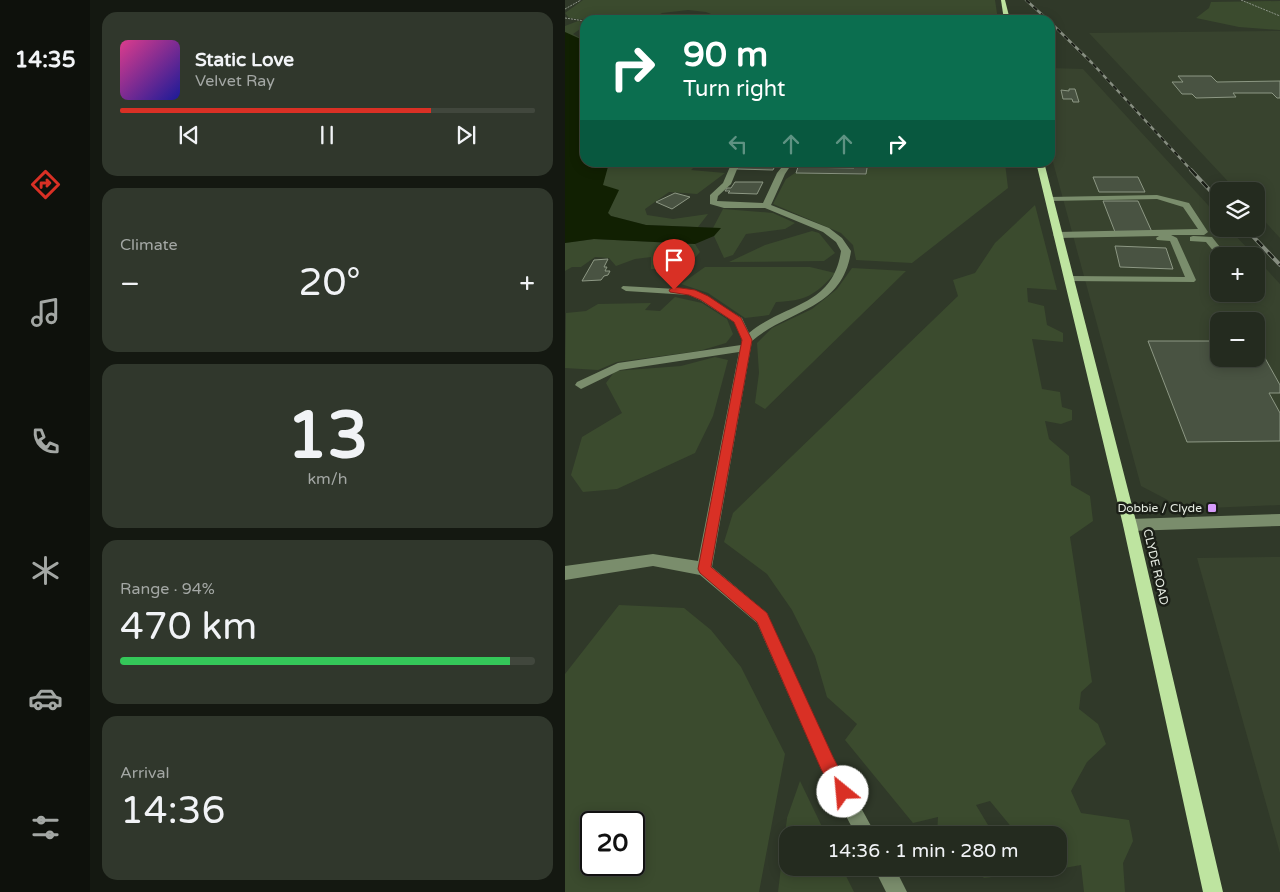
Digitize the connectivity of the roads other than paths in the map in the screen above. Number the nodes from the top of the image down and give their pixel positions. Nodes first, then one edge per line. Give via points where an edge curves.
1 (1003, 0) edge
2 (1006, 15) edge
3 (734, 167) edge
4 (786, 167) edge
5 (1041, 167) edge
6 (1049, 199) junction
7 (766, 206) junction
8 (1057, 234) junction
9 (1105, 234) junction
10 (1173, 238) junction
11 (1215, 247) edge
12 (1069, 279) junction
13 (626, 288) dead end
14 (746, 344) junction
15 (581, 385) dead end
16 (1280, 520) edge
17 (1130, 525) junction
18 (704, 569) junction
19 (565, 573) edge
20 (861, 826) edge
21 (888, 876) edge
22 (897, 892) edge
23 (1213, 892) edge

1 - 2 main road
3 - 7 street via 727,184 714,195 713,202
4 - 7 street
5 - 6 main road, CLYDE ROAD
6 - 8 main road, CLYDE ROAD
6 - 9 street via 1157,197 1186,204 1204,232
7 - 14 street via 826,230 839,240 846,251 845,266 835,284 818,300 761,328
8 - 9 street
8 - 12 main road, CLYDE ROAD
9 - 10 street via 1115,239
10 - 11 street via 1209,239
10 - 12 street via 1191,280
12 - 17 main road, CLYDE ROAD
13 - 14 street via 691,292 704,298 738,320
14 - 15 street via 618,367
14 - 18 street
16 - 17 street
17 - 23 main road, CLYDE ROAD
18 - 19 street via 653,560
18 - 20 street via 762,618 827,763
21 - 22 street

